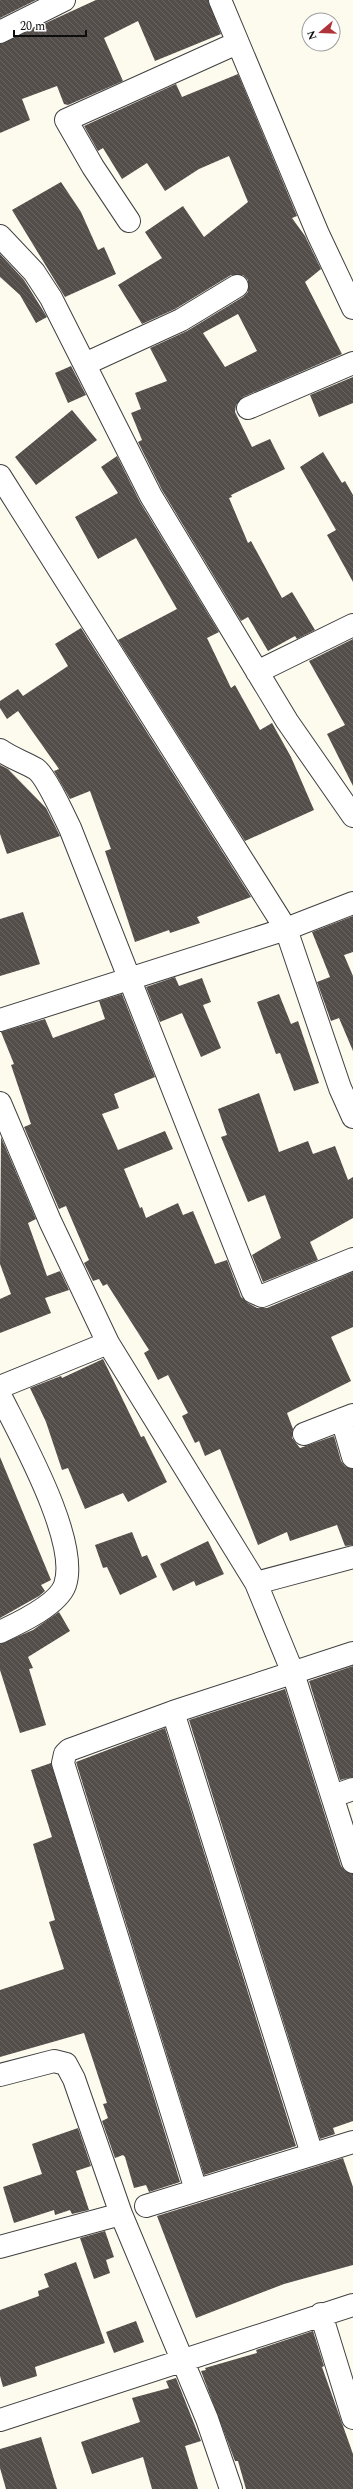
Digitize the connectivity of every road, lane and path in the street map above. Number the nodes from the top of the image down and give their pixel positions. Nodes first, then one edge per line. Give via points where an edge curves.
1 (64, 0) edge
2 (220, 0) edge
3 (0, 32) edge
4 (237, 43) junction
5 (129, 221) dead end
6 (0, 236) edge
7 (237, 286) dead end
8 (353, 308) edge
9 (353, 363) edge
10 (85, 364) junction
11 (248, 408) dead end
12 (0, 476) edge
13 (353, 625) edge
14 (258, 672) junction
15 (0, 750) edge
16 (353, 816) edge
17 (353, 903) edge
18 (286, 929) junction
19 (128, 980) junction
20 (0, 1020) edge
21 (0, 1103) edge
22 (353, 1117) edge
23 (353, 1259) edge
24 (108, 1343) junction
25 (0, 1387) edge
26 (0, 1395) edge
27 (347, 1417) edge
28 (304, 1434) dead end
29 (353, 1457) edge
30 (353, 1557) edge
31 (256, 1583) junction
32 (0, 1632) edge
33 (353, 1653) edge
34 (294, 1672) junction
35 (174, 1712) junction
36 (353, 1789) edge
37 (333, 1796) junction
38 (353, 1862) edge
39 (0, 2076) edge
40 (353, 2142) edge
41 (312, 2154) junction
42 (196, 2190) junction
43 (146, 2206) dead end
44 (121, 2214) junction
45 (0, 2247) edge
46 (353, 2305) edge
47 (321, 2314) junction
48 (182, 2361) junction
49 (353, 2418) edge
50 (0, 2420) edge
51 (231, 2489) edge

1 - 3 street
2 - 4 street
4 - 5 street via 66,120
4 - 8 street via 318,234
6 - 10 street via 34,272 51,298
7 - 10 street via 181,320
9 - 11 street
10 - 14 street via 151,496
12 - 18 street
13 - 14 street
14 - 16 street via 287,721
15 - 19 street via 37,770 55,798 70,828
17 - 18 street
18 - 19 street
18 - 22 street via 340,1088
19 - 20 street
19 - 23 street via 253,1292 262,1296
21 - 24 street via 50,1221
24 - 25 street
24 - 31 street
26 - 32 street via 40,1474 60,1528 66,1559 65,1584 54,1601
27 - 28 street
27 - 29 street
30 - 31 street
31 - 34 street
33 - 34 street
34 - 35 street
34 - 37 street
35 - 41 street
35 - 42 street via 69,1750 63,1763
36 - 37 street
37 - 38 street
39 - 44 street via 54,2061 66,2064 74,2079
40 - 41 street
41 - 42 street
42 - 43 street
44 - 45 street
44 - 48 street
46 - 47 street
47 - 48 street
47 - 49 street
48 - 50 street
48 - 51 street

